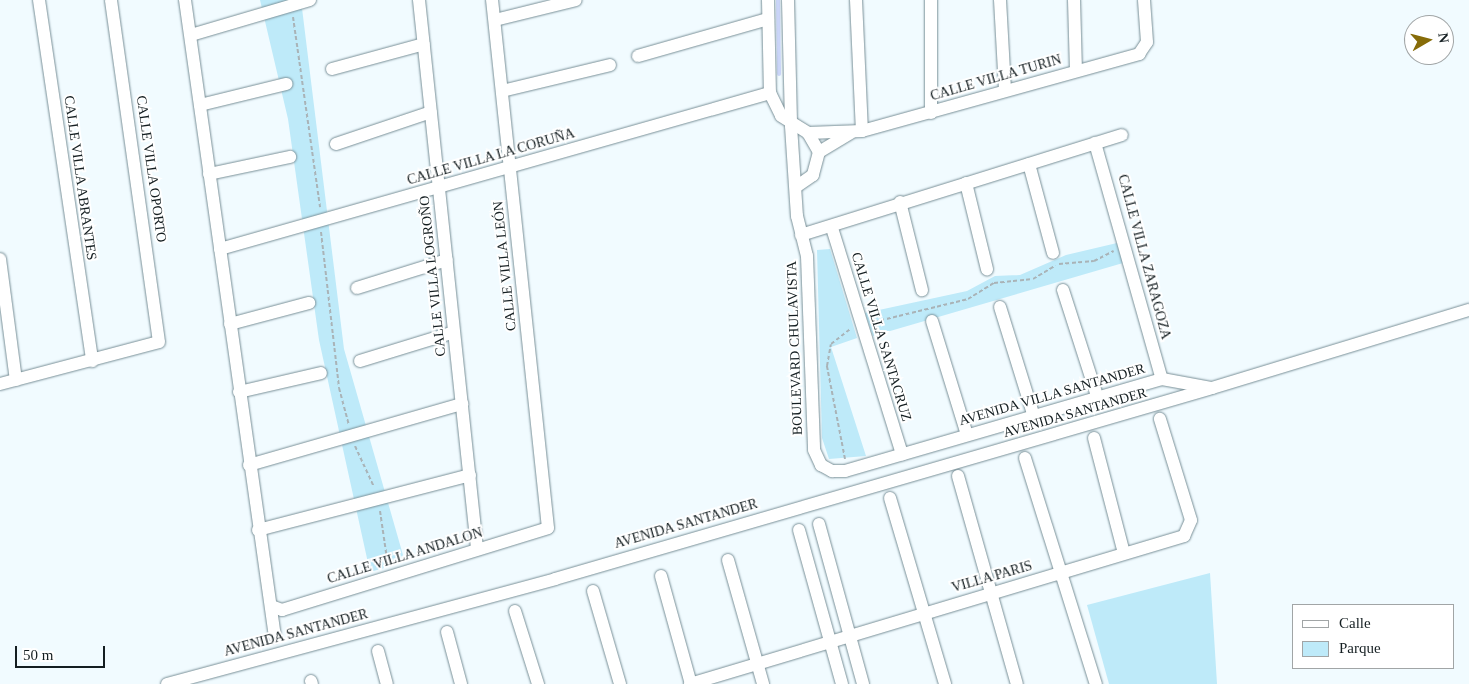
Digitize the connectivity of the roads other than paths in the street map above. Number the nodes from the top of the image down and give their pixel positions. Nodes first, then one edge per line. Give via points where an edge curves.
1 (39, 0) edge
2 (111, 0) edge
3 (185, 0) edge
4 (310, 0) edge
5 (419, 0) edge
6 (492, 0) edge
7 (576, 0) edge
8 (768, 0) edge
9 (788, 0) edge
10 (856, 0) edge
11 (931, 0) edge
12 (1000, 0) edge
13 (1074, 0) edge
14 (1144, 0) edge
15 (768, 19) junction
16 (495, 20) junction
17 (191, 35) junction
18 (424, 44) junction
19 (638, 56) dead end
20 (610, 65) dead end
21 (332, 69) dead end
22 (1076, 70) junction
23 (286, 84) dead end
24 (1005, 90) junction
25 (502, 91) junction
26 (770, 93) junction
27 (200, 105) junction
28 (431, 112) junction
29 (931, 112) junction
30 (791, 126) junction
31 (858, 132) junction
32 (808, 133) junction
33 (1122, 135) dead end
34 (1095, 143) junction
35 (336, 144) dead end
36 (819, 152) junction
37 (290, 157) dead end
38 (1029, 164) junction
39 (509, 167) junction
40 (209, 174) junction
41 (966, 183) junction
42 (797, 186) junction
43 (439, 187) junction
44 (900, 202) junction
45 (832, 228) junction
46 (802, 235) junction
47 (220, 249) junction
48 (1054, 253) dead end
49 (0, 259) edge
50 (447, 260) junction
51 (987, 268) dead end
52 (357, 288) dead end
53 (922, 290) dead end
54 (1063, 290) dead end
55 (309, 303) dead end
56 (1000, 307) dead end
57 (1469, 310) edge
58 (932, 321) dead end
59 (230, 324) junction
60 (454, 332) junction
61 (92, 361) junction
62 (360, 361) dead end
63 (321, 373) dead end
64 (1162, 379) junction
65 (16, 380) junction
66 (0, 384) edge
67 (1212, 388) junction
68 (239, 392) junction
69 (1098, 396) junction
70 (462, 404) junction
71 (1034, 417) junction
72 (1160, 419) dead end
73 (967, 435) junction
74 (1094, 438) dead end
75 (902, 454) junction
76 (1024, 458) dead end
77 (249, 466) junction
78 (845, 471) joint
79 (470, 474) junction
80 (958, 476) dead end
81 (890, 498) dead end
82 (819, 524) dead end
83 (548, 528) joint
84 (258, 530) junction
85 (798, 530) dead end
86 (477, 548) junction
87 (1124, 554) junction
88 (728, 560) dead end
89 (1060, 572) junction
90 (661, 576) dead end
91 (594, 591) dead end
92 (990, 594) junction
93 (270, 606) junction
94 (515, 611) dead end
95 (924, 612) junction
96 (447, 632) dead end
97 (849, 636) junction
98 (275, 637) dead end
99 (832, 645) junction
100 (378, 651) dead end
101 (758, 665) junction
102 (167, 684) edge
103 (387, 684) edge
104 (462, 684) edge
105 (538, 684) edge
106 (620, 684) edge
107 (690, 684) edge
108 (763, 684) edge
109 (842, 684) edge
110 (863, 684) edge
111 (944, 684) edge
112 (1017, 684) edge
113 (1096, 684) edge

1 - 61 street, CALLE VILLA ABRANTES
2 - 61 street, CALLE VILLA OPORTO via 158,342
3 - 17 street
4 - 17 street
5 - 18 street, CALLE VILLA LOGROÑO
6 - 16 street, CALLE VILLA LEÓN
7 - 16 street
8 - 15 street
9 - 30 street, BOULEVARD CHULAVISTA
10 - 31 street
11 - 29 street
12 - 24 street
13 - 22 street
14 - 22 street, CALLE VILLA TURIN via 1146,50
15 - 19 street
15 - 26 street
16 - 25 street, CALLE VILLA LEÓN
17 - 27 street
18 - 21 street
18 - 28 street, CALLE VILLA LOGROÑO
20 - 25 street
22 - 24 street, CALLE VILLA TURIN
23 - 27 street
24 - 29 street, CALLE VILLA TURIN
25 - 39 street, CALLE VILLA LEÓN
26 - 30 street, BOULEVARD CHULAVISTA
26 - 39 street, CALLE VILLA LA CORUÑA
27 - 40 street
28 - 35 street
28 - 43 street, CALLE VILLA LOGROÑO
29 - 31 street, CALLE VILLA TURIN
30 - 32 street
30 - 42 street, BOULEVARD CHULAVISTA
31 - 32 street, CALLE VILLA TURIN
31 - 36 street, CALLE VILLA TURIN
32 - 36 street
33 - 34 street
34 - 38 street
34 - 64 street, CALLE VILLA ZARAGOZA
36 - 42 street via 813,175
37 - 40 street
38 - 41 street
38 - 48 street
39 - 43 street, CALLE VILLA LA CORUÑA
39 - 83 street, CALLE VILLA LEÓN
40 - 47 street
41 - 44 street
41 - 51 street
42 - 46 street, BOULEVARD CHULAVISTA
43 - 47 street, CALLE VILLA LA CORUÑA
43 - 50 street, CALLE VILLA LOGROÑO
44 - 45 street via 839,220
44 - 53 street
45 - 46 street
45 - 75 street, CALLE VILLA SANTACRUZ
46 - 78 street, BOULEVARD CHULAVISTA via 807,256 814,450 822,465
47 - 59 street
49 - 65 street
50 - 52 street
50 - 60 street, CALLE VILLA LOGROÑO
54 - 69 street
55 - 59 street
56 - 71 street
57 - 67 street, AVENIDA VILLA SANTANDER
58 - 73 street
59 - 68 street
60 - 62 street
60 - 70 street, CALLE VILLA LOGROÑO
61 - 65 street
63 - 68 street
64 - 67 street, AVENIDA VILLA SANTANDER
64 - 69 street, AVENIDA VILLA SANTANDER
65 - 66 street
67 - 102 street, AVENIDA SANTANDER via 556,579
68 - 77 street
69 - 71 street, AVENIDA VILLA SANTANDER
70 - 77 street
70 - 79 street, CALLE VILLA LOGROÑO
71 - 73 street, AVENIDA VILLA SANTANDER
72 - 87 street, VILLA PARIS via 1192,520 1190,530 1184,536
73 - 75 street, AVENIDA VILLA SANTANDER
74 - 87 street
75 - 78 street, AVENIDA VILLA SANTANDER
76 - 89 street
77 - 84 street
79 - 84 street
79 - 86 street, CALLE VILLA LOGROÑO
80 - 92 street
81 - 95 street
82 - 97 street
83 - 86 street, CALLE VILLA ANDALON
84 - 93 street
85 - 99 street
86 - 93 street, CALLE VILLA ANDALON via 282,610
87 - 89 street, VILLA PARIS
88 - 101 street
89 - 92 street, VILLA PARIS
89 - 113 street
90 - 107 street
91 - 106 street
92 - 95 street, VILLA PARIS
92 - 112 street
93 - 98 street
94 - 105 street
95 - 97 street, VILLA PARIS
95 - 111 street
96 - 104 street
97 - 99 street, VILLA PARIS
97 - 110 street
99 - 101 street, VILLA PARIS
99 - 109 street
100 - 103 street
101 - 107 street, VILLA PARIS
101 - 108 street

